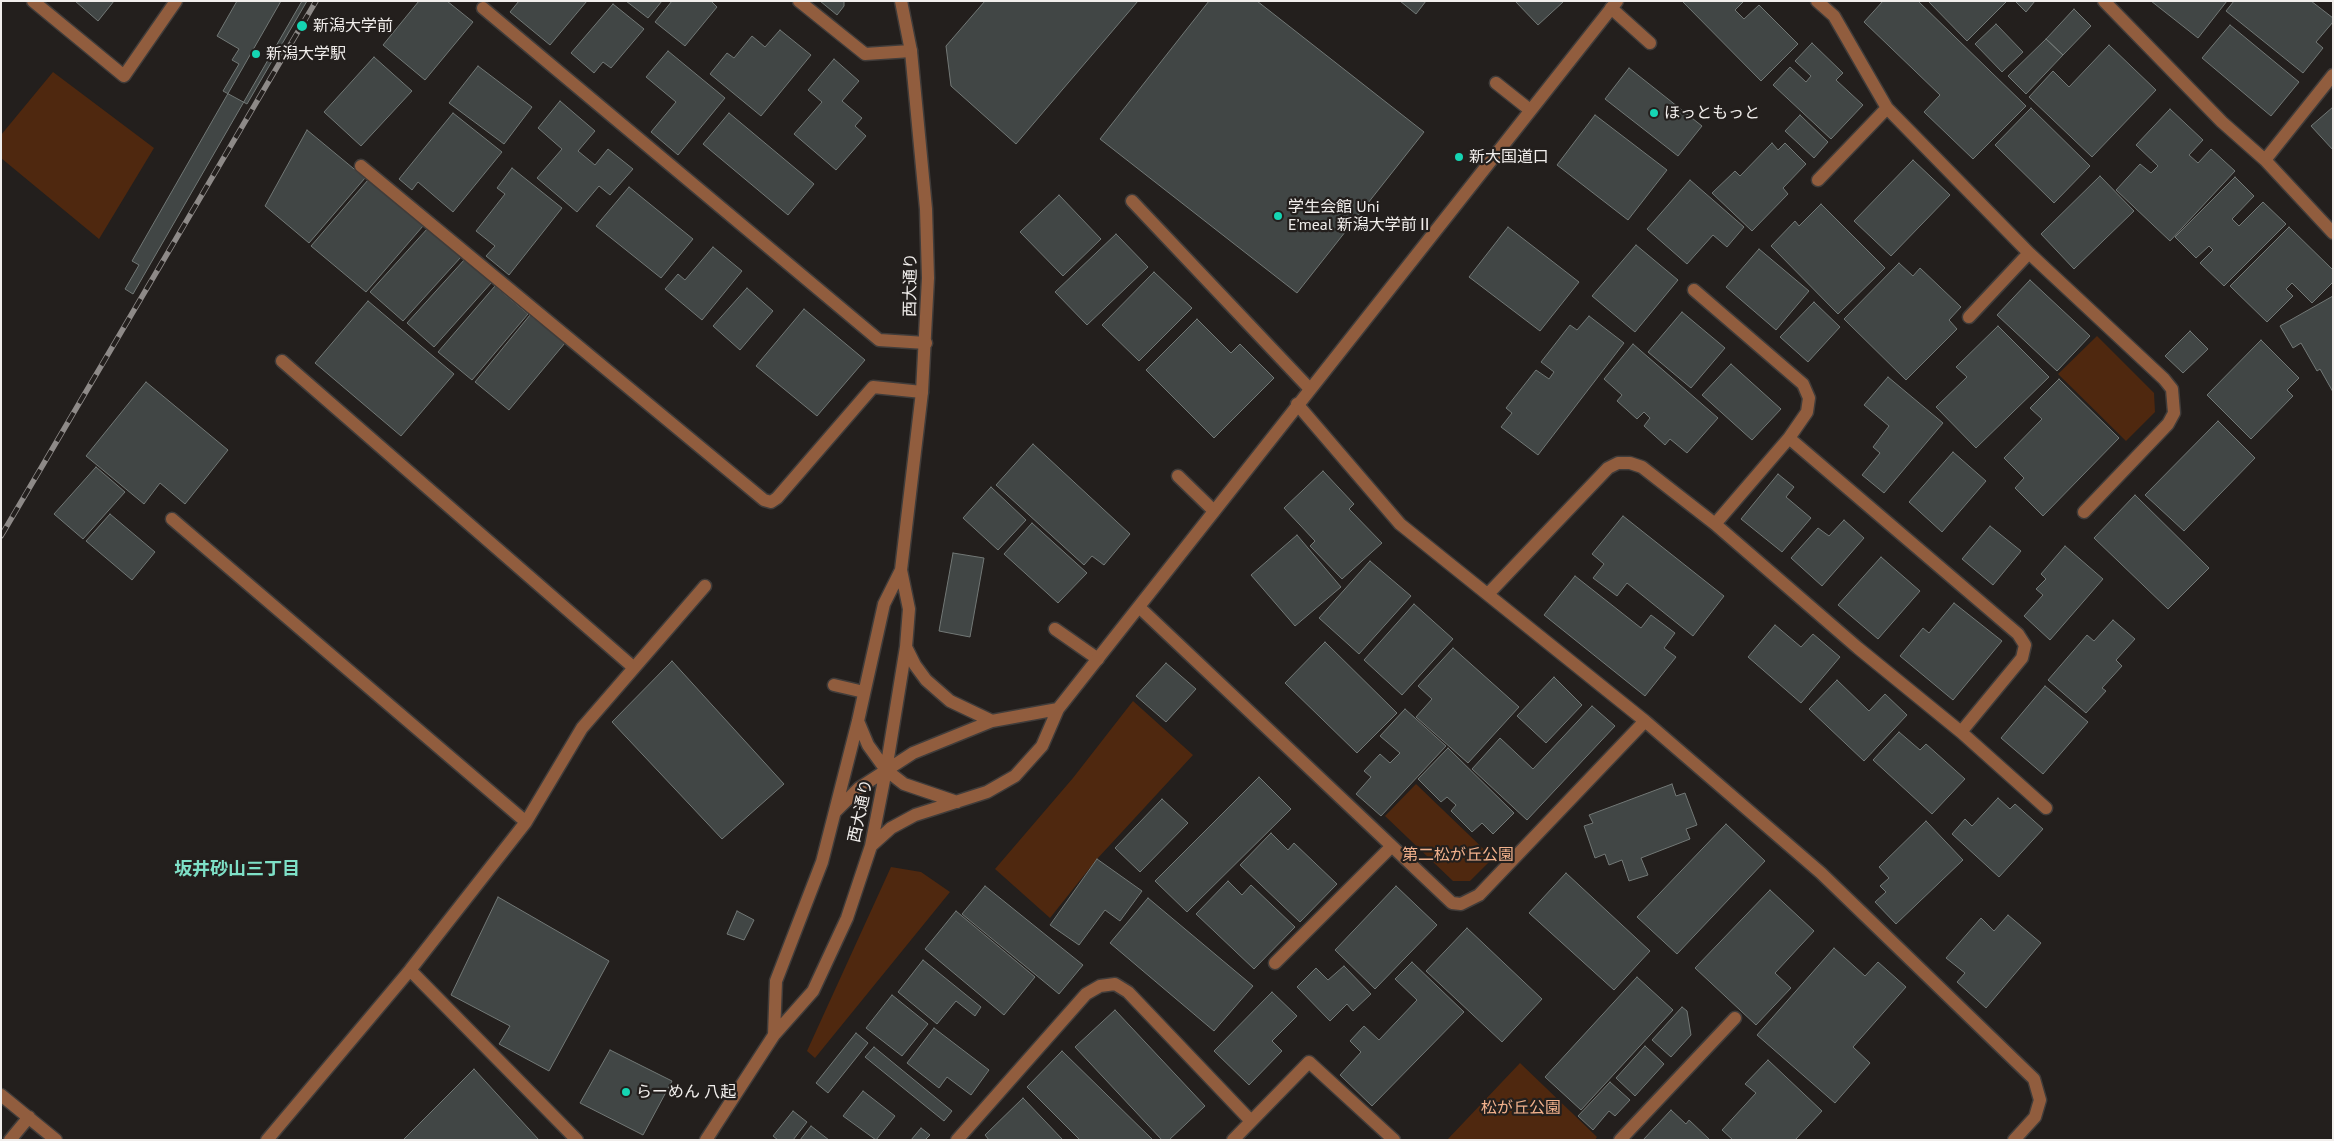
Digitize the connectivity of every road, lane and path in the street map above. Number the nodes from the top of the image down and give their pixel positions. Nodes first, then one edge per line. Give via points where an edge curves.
1 (33, 1) edge
2 (176, 1) edge
3 (799, 1) edge
4 (902, 1) edge
5 (1818, 1) edge
6 (2104, 1) edge
7 (1614, 5) edge
8 (483, 8) dead end
9 (1650, 43) dead end
10 (911, 51) junction
11 (2333, 75) edge
12 (1496, 84) dead end
13 (1887, 108) junction
14 (1530, 110) junction
15 (2265, 160) junction
16 (361, 166) dead end
17 (1818, 180) dead end
18 (1132, 201) dead end
19 (2333, 233) edge
20 (2029, 254) junction
21 (1694, 290) dead end
22 (1969, 317) dead end
23 (926, 343) junction
24 (282, 361) dead end
25 (1309, 388) junction
26 (922, 392) junction
27 (1298, 404) junction
28 (1789, 438) junction
29 (1178, 476) dead end
30 (1214, 511) junction
31 (2084, 512) dead end
32 (172, 519) dead end
33 (1715, 524) junction
34 (901, 570) junction
35 (706, 586) dead end
36 (1488, 594) junction
37 (1139, 607) junction
38 (1055, 629) dead end
39 (906, 646) junction
40 (1098, 659) junction
41 (633, 667) junction
42 (834, 685) dead end
43 (864, 692) junction
44 (1058, 709) junction
45 (858, 721) junction
46 (992, 721) junction
47 (1645, 721) junction
48 (1961, 732) junction
49 (886, 770) junction
50 (957, 802) junction
51 (2046, 808) dead end
52 (836, 810) junction
53 (526, 822) junction
54 (871, 846) junction
55 (1391, 847) junction
56 (1275, 963) dead end
57 (410, 970) junction
58 (1734, 1018) dead end
59 (774, 1035) junction
60 (1, 1094) edge
61 (28, 1117) junction
62 (1251, 1121) junction
63 (10, 1140) edge
64 (56, 1140) edge
65 (267, 1140) edge
66 (577, 1140) edge
67 (706, 1140) edge
68 (957, 1140) edge
69 (1233, 1140) edge
70 (1394, 1140) edge
71 (1620, 1140) edge
72 (2014, 1140) edge

1 - 2 street via 124,76
3 - 10 street via 865,54
4 - 10 street, 西大通り
5 - 13 street via 1834,16
6 - 15 street via 2222,122
7 - 9 street
7 - 14 street
8 - 23 street via 879,340
10 - 23 street, 西大通り via 926,209
11 - 15 street
12 - 14 street
13 - 17 street
13 - 20 street
14 - 25 street
15 - 19 street
16 - 26 street via 764,500 771,502 777,498 873,387
18 - 25 street
20 - 22 street
20 - 31 street via 2172,389 2174,413 2168,424
21 - 28 street via 1803,384 1809,398 1807,412
23 - 26 street, 西大通り
24 - 41 street
25 - 27 street
26 - 34 street, 西大通り
27 - 30 street
27 - 36 street via 1400,524
28 - 33 street
28 - 48 street via 2018,634 2024,646 2022,658
29 - 30 street
30 - 37 street
32 - 53 street
33 - 36 street via 1642,467 1618,463 1600,475
33 - 48 street
34 - 39 street, 西大通り via 909,609
34 - 43 street, 西大通り via 884,604
35 - 41 street via 678,625
36 - 47 street
37 - 40 street
37 - 55 street
38 - 40 street
39 - 46 street via 926,680 950,701
39 - 49 street, 西大通り
40 - 44 street
41 - 53 street via 582,728
42 - 43 street
43 - 45 street, 西大通り
44 - 46 street
44 - 50 street via 1042,746 1015,776 987,792
45 - 49 street via 868,745
45 - 52 street, 西大通り
46 - 49 street via 913,753
47 - 55 street via 1470,902 1452,903
47 - 72 street via 1821,873 2034,1079 2040,1100 2035,1117
48 - 51 street
49 - 50 street via 904,784
49 - 52 street via 859,788
49 - 54 street, 西大通り
50 - 54 street via 915,815 891,828
52 - 59 street, 西大通り via 822,862 776,981
53 - 57 street
54 - 59 street, 西大通り via 847,918 813,991
55 - 56 street
57 - 65 street
57 - 66 street
58 - 71 street
59 - 67 street, 西大通り
60 - 61 street
61 - 63 street
61 - 64 street
62 - 68 street via 1128,992 1115,984 1100,986 1086,994
62 - 69 street
62 - 70 street via 1309,1062

